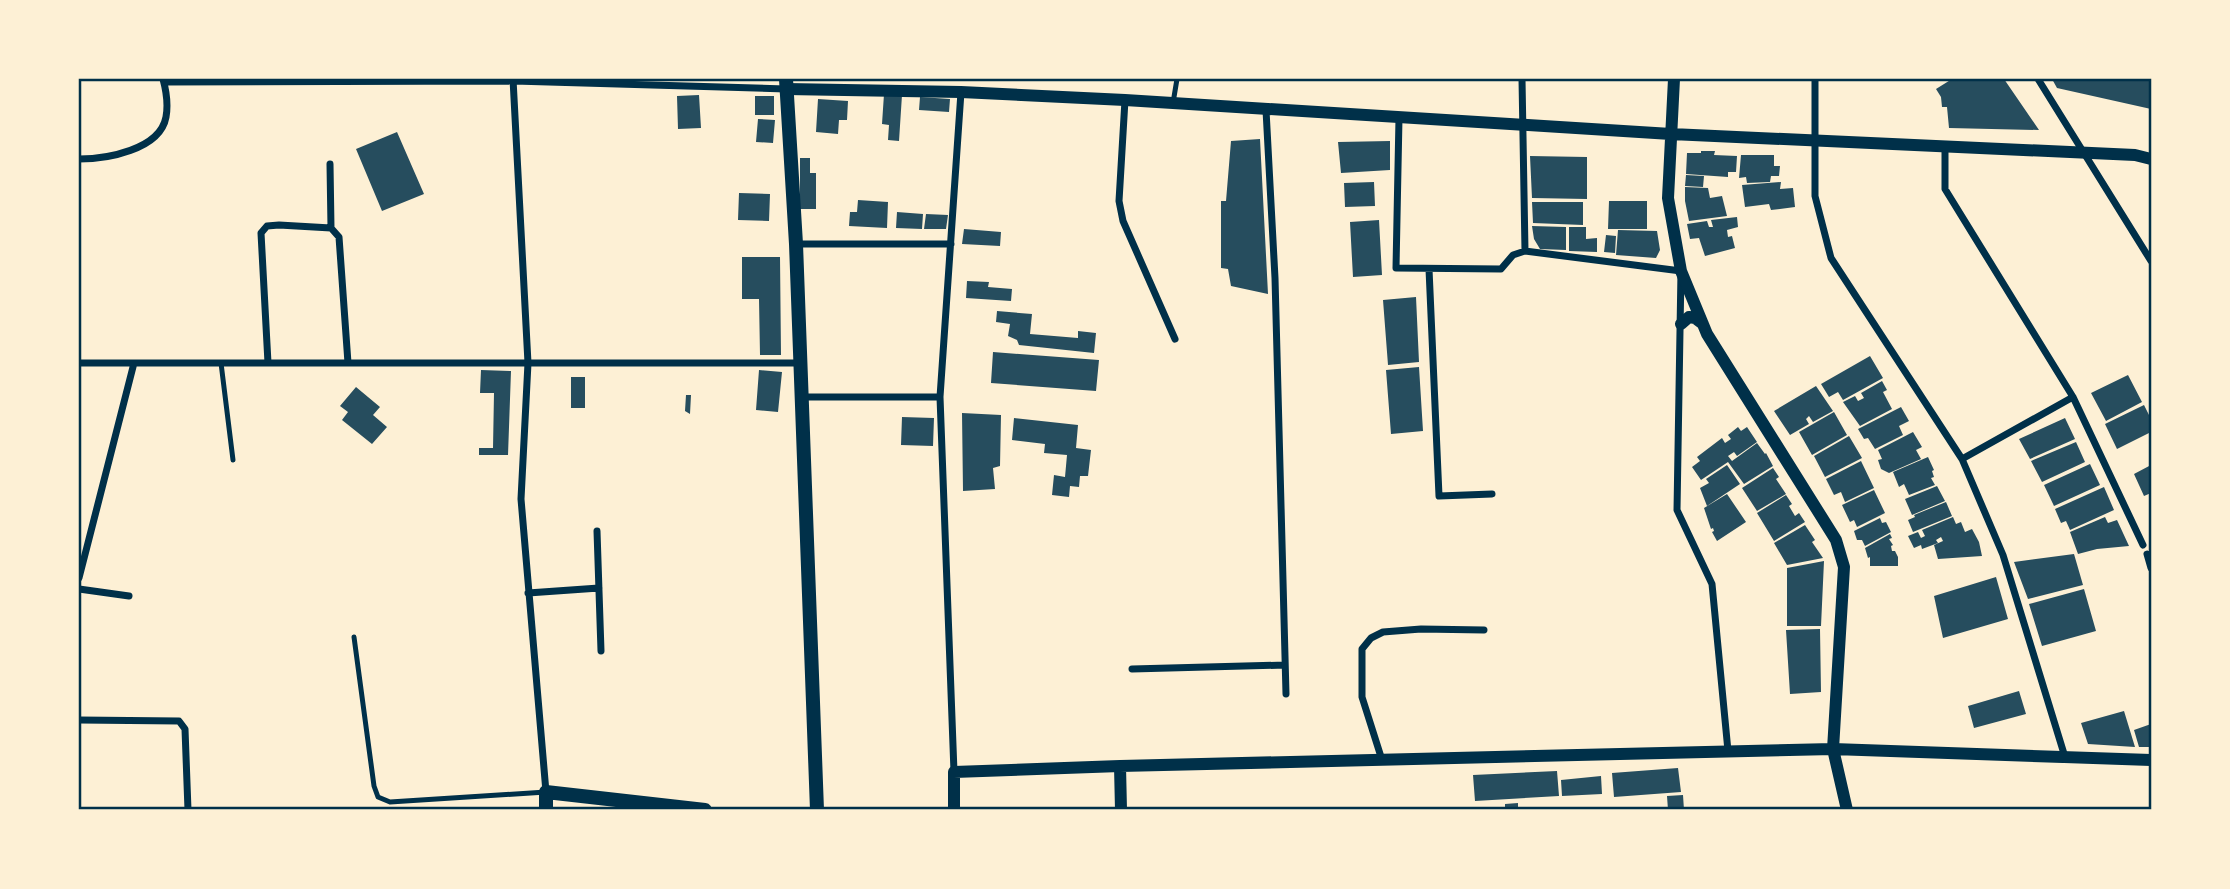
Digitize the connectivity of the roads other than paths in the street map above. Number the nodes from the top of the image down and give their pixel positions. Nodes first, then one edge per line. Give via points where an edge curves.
1 (1177, 79) edge
2 (1522, 79) edge
3 (1674, 79) edge
4 (1815, 79) edge
5 (2038, 79) edge
6 (226, 80) edge
7 (514, 80) edge
8 (164, 81) edge
9 (786, 84) edge
10 (961, 92) junction
11 (1125, 100) junction
12 (1173, 103) junction
13 (1266, 110) junction
14 (1399, 118) junction
15 (1522, 125) junction
16 (1671, 134) junction
17 (1816, 140) junction
18 (1945, 146) junction
19 (2084, 152) junction
20 (79, 159) edge
21 (2151, 159) edge
22 (330, 164) dead end
23 (331, 228) junction
24 (796, 244) junction
25 (951, 244) junction
26 (1525, 251) junction
27 (2151, 261) edge
28 (1429, 269) junction
29 (1681, 271) junction
30 (1681, 324) junction
31 (1703, 325) junction
32 (1175, 339) dead end
33 (79, 363) edge
34 (134, 363) junction
35 (220, 363) junction
36 (268, 363) junction
37 (348, 363) junction
38 (528, 363) junction
39 (800, 363) junction
40 (802, 397) junction
41 (940, 397) junction
42 (2073, 397) junction
43 (1962, 458) junction
44 (233, 460) dead end
45 (1492, 494) dead end
46 (597, 531) dead end
47 (2143, 545) dead end
48 (2147, 554) dead end
49 (2151, 568) edge
50 (79, 578) edge
51 (79, 589) edge
52 (599, 589) junction
53 (528, 593) junction
54 (130, 596) dead end
55 (1484, 630) dead end
56 (354, 636) dead end
57 (601, 651) dead end
58 (1285, 665) junction
59 (1132, 669) dead end
60 (1286, 694) dead end
61 (79, 720) edge
62 (1833, 748) junction
63 (1728, 751) junction
64 (2065, 757) junction
65 (1382, 760) junction
66 (2151, 760) edge
67 (1120, 766) junction
68 (954, 772) junction
69 (546, 792) junction
70 (188, 810) edge
71 (546, 810) edge
72 (705, 810) edge
73 (817, 810) edge
74 (954, 810) edge
75 (1121, 810) edge
76 (1847, 810) edge

1 - 12 lane
2 - 15 street
3 - 16 street
4 - 17 street
5 - 19 street
6 - 7 street
6 - 8 street
7 - 9 street
7 - 38 street
8 - 20 street via 166,118 155,137 135,150
9 - 10 street
9 - 24 main road
10 - 11 street
10 - 25 street
11 - 12 street
11 - 32 street via 1121,211
12 - 13 street
13 - 14 street
13 - 58 street
14 - 15 street
14 - 28 street via 1396,268
15 - 16 street
15 - 26 street
16 - 17 street
16 - 29 street via 1668,198
17 - 18 street
17 - 43 street via 1815,196 1831,258
18 - 19 street
18 - 42 street via 1945,189
19 - 21 street
19 - 27 street
22 - 23 street
23 - 36 street via 279,225 267,226 261,233
23 - 37 street via 339,237
24 - 25 street
24 - 39 main road
25 - 41 street
26 - 28 street via 1513,254 1501,269
26 - 29 street
28 - 45 street via 1438,496
29 - 30 street
29 - 31 street
30 - 31 street via 1689,317
30 - 63 street via 1677,510 1712,584
31 - 62 street via 1839,549 1844,567
33 - 34 street
34 - 35 street
34 - 50 street
35 - 36 street
35 - 44 lane
36 - 37 street
37 - 38 street
38 - 39 street
38 - 53 street via 521,499
39 - 40 main road
40 - 41 street
40 - 73 main road
41 - 68 street
42 - 43 street
42 - 47 street
43 - 64 street via 2003,555
46 - 52 street
48 - 49 street
51 - 54 street
52 - 53 street
52 - 57 street
53 - 69 street
55 - 65 street via 1383,632 1362,649 1362,697
56 - 69 lane via 378,797 390,802
58 - 59 street
58 - 60 street
61 - 70 street via 179,721 185,729
62 - 63 street
62 - 64 street
62 - 76 street
63 - 65 street
64 - 66 street
65 - 67 street
67 - 68 street
67 - 75 street
68 - 74 street
69 - 71 main road
69 - 72 main road

